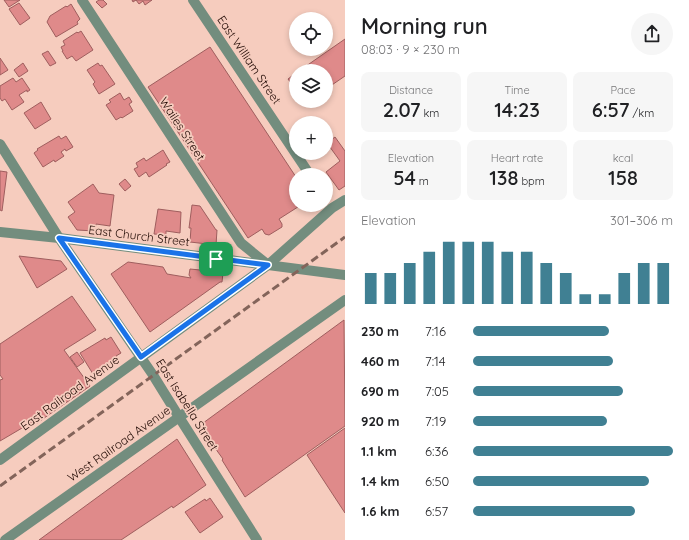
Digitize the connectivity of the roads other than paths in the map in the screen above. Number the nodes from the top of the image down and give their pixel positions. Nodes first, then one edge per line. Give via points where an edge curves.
1 (82, 0) edge
2 (193, 0) edge
3 (0, 144) edge
4 (305, 168) edge
5 (345, 200) edge
6 (333, 207) edge
7 (328, 212) edge
8 (0, 232) edge
9 (59, 238) junction
10 (268, 265) junction
11 (345, 275) edge
12 (345, 300) edge
13 (141, 357) junction
14 (178, 417) junction
15 (0, 460) edge
16 (5, 540) edge
17 (257, 540) edge

1 - 10 street, Wailes Street via 241,243
2 - 4 street, East William Street
3 - 9 street, East Isabella Street
5 - 6 street, East Railroad Avenue
7 - 10 street, East Railroad Avenue
8 - 9 street, East Church Street
9 - 10 street, East Church Street
9 - 13 street, East Isabella Street
10 - 11 street, East Church Street
10 - 13 street, East Railroad Avenue
12 - 14 street, West Railroad Avenue
13 - 14 street, East Isabella Street
13 - 15 street, East Railroad Avenue
14 - 16 street, West Railroad Avenue
14 - 17 street, East Isabella Street

